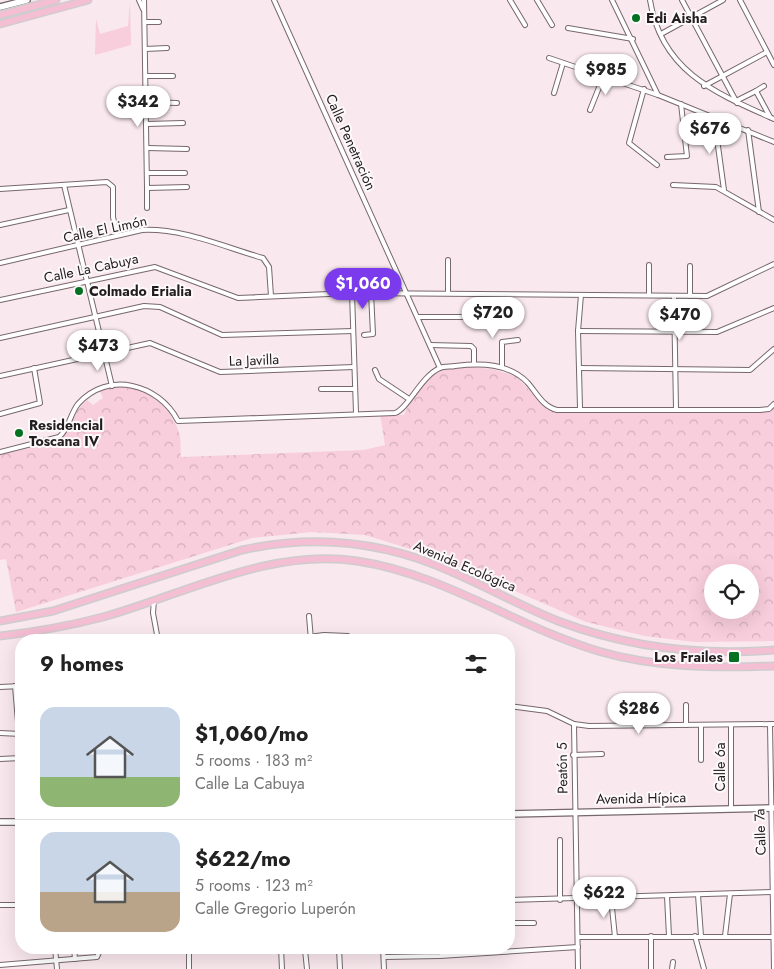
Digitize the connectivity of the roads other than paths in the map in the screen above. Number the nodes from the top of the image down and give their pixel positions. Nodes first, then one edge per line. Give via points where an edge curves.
1 (27, 0) edge
2 (56, 0) edge
3 (88, 0) edge
4 (139, 0) edge
5 (144, 0) edge
6 (274, 0) edge
7 (510, 0) edge
8 (537, 0) edge
9 (612, 0) edge
10 (650, 0) edge
11 (682, 0) edge
12 (723, 0) edge
13 (740, 0) edge
14 (0, 7) edge
15 (144, 13) junction
16 (0, 15) edge
17 (691, 17) junction
18 (145, 22) junction
19 (159, 22) dead end
20 (0, 24) edge
21 (525, 25) dead end
22 (552, 25) dead end
23 (568, 28) dead end
24 (661, 34) junction
25 (633, 39) junction
26 (167, 48) dead end
27 (145, 49) junction
28 (767, 52) junction
29 (549, 58) dead end
30 (563, 63) junction
31 (774, 65) edge
32 (604, 75) junction
33 (146, 76) junction
34 (173, 76) dead end
35 (723, 76) junction
36 (704, 86) junction
37 (764, 86) dead end
38 (644, 90) junction
39 (756, 91) junction
40 (554, 93) dead end
41 (658, 95) junction
42 (146, 102) junction
43 (736, 102) junction
44 (176, 103) dead end
45 (681, 104) junction
46 (590, 110) dead end
47 (714, 117) junction
48 (772, 118) edge
49 (183, 123) dead end
50 (147, 124) junction
51 (748, 130) junction
52 (774, 142) edge
53 (148, 148) junction
54 (187, 149) dead end
55 (667, 157) dead end
56 (657, 165) dead end
57 (148, 173) junction
58 (185, 173) dead end
59 (64, 185) junction
60 (673, 185) dead end
61 (187, 187) dead end
62 (148, 188) junction
63 (0, 189) edge
64 (724, 190) junction
65 (147, 208) dead end
66 (69, 210) junction
67 (759, 213) junction
68 (774, 220) edge
69 (0, 225) edge
70 (116, 235) junction
71 (77, 246) junction
72 (448, 260) dead end
73 (0, 263) edge
74 (774, 264) edge
75 (649, 266) dead end
76 (690, 266) dead end
77 (85, 280) junction
78 (352, 293) junction
79 (371, 293) junction
80 (406, 293) junction
81 (448, 293) junction
82 (581, 295) junction
83 (649, 295) junction
84 (271, 296) junction
85 (674, 296) junction
86 (690, 296) junction
87 (0, 300) edge
88 (774, 308) edge
89 (94, 317) junction
90 (418, 317) junction
91 (495, 317) dead end
92 (353, 330) junction
93 (578, 331) junction
94 (674, 332) junction
95 (364, 335) dead end
96 (0, 338) edge
97 (518, 340) dead end
98 (430, 345) junction
99 (774, 349) edge
100 (103, 353) junction
101 (474, 364) junction
102 (354, 367) junction
103 (502, 367) junction
104 (34, 368) junction
105 (440, 368) junction
106 (578, 368) junction
107 (675, 368) junction
108 (375, 370) dead end
109 (0, 376) edge
110 (112, 386) junction
111 (355, 389) junction
112 (321, 390) dead end
113 (409, 399) junction
114 (774, 404) edge
115 (580, 408) junction
116 (676, 409) junction
117 (356, 413) junction
118 (0, 414) edge
119 (0, 452) edge
120 (154, 600) junction
121 (309, 616) dead end
122 (0, 622) edge
123 (157, 634) edge
124 (311, 634) edge
125 (0, 636) edge
126 (774, 650) edge
127 (774, 666) edge
128 (15, 686) edge
129 (0, 687) edge
130 (686, 705) dead end
131 (515, 707) edge
132 (574, 724) junction
133 (772, 724) edge
134 (686, 725) junction
135 (701, 725) junction
136 (731, 725) junction
137 (0, 733) edge
138 (15, 734) edge
139 (602, 754) dead end
140 (573, 755) junction
141 (15, 758) edge
142 (0, 759) edge
143 (701, 760) dead end
144 (772, 760) edge
145 (772, 808) edge
146 (731, 809) junction
147 (574, 812) junction
148 (515, 814) edge
149 (0, 822) edge
150 (15, 822) edge
151 (560, 840) dead end
152 (773, 848) edge
153 (774, 892) edge
154 (730, 894) junction
155 (698, 895) junction
156 (667, 896) junction
157 (611, 898) junction
158 (577, 899) junction
159 (515, 900) edge
160 (560, 900) junction
161 (0, 905) edge
162 (15, 905) edge
163 (515, 923) edge
164 (534, 923) dead end
165 (615, 936) junction
166 (650, 936) junction
167 (669, 936) junction
168 (695, 936) junction
169 (701, 936) junction
170 (725, 936) junction
171 (578, 937) junction
172 (774, 937) edge
173 (578, 947) junction
174 (515, 951) edge
175 (57, 954) edge
176 (74, 954) edge
177 (98, 954) edge
178 (189, 954) edge
179 (281, 954) edge
180 (305, 954) edge
181 (339, 954) edge
182 (384, 954) edge
183 (471, 954) edge
184 (384, 957) junction
185 (74, 958) junction
186 (57, 959) junction
187 (673, 962) dead end
188 (0, 965) edge
189 (57, 969) edge
190 (189, 969) edge
191 (282, 969) edge
192 (307, 969) edge
193 (340, 969) edge
194 (384, 969) edge
195 (578, 969) edge
196 (651, 969) edge
197 (672, 969) edge
198 (704, 969) edge
199 (774, 969) edge

1 - 14 street
2 - 16 main road
3 - 20 main road
4 - 15 street
5 - 15 street
6 - 80 street, Calle Penetración
7 - 21 street
8 - 22 street
9 - 25 street
10 - 24 street via 652,16
11 - 17 street
12 - 17 street
13 - 28 street
15 - 18 street
17 - 24 street
17 - 35 street
18 - 19 street
18 - 27 street
23 - 25 street
24 - 36 street via 675,60
25 - 41 street
26 - 27 street
27 - 33 street
28 - 31 street
28 - 35 street
29 - 30 street
30 - 32 street
30 - 40 street
32 - 38 street
32 - 46 street
33 - 34 street
33 - 42 street
35 - 36 street
35 - 43 street
36 - 43 street
37 - 39 street
38 - 41 street
38 - 56 street via 629,143
39 - 43 street
39 - 48 street
41 - 45 street
42 - 44 street
42 - 50 street
43 - 48 street
45 - 47 street
45 - 55 street via 687,156
47 - 51 street
47 - 64 street
49 - 50 street
50 - 53 street
51 - 52 street
51 - 67 street
53 - 54 street
53 - 57 street
57 - 58 street
57 - 62 street
59 - 63 street
59 - 66 street
59 - 70 street via 110,184 113,187
60 - 64 street
61 - 62 street
62 - 65 street
64 - 67 street
66 - 69 street
66 - 71 street
67 - 68 street
70 - 71 street, Calle El Limón
70 - 84 street, Calle El Limón via 142,230 167,231 263,258 269,268
71 - 73 street, Calle El Limón
71 - 77 street
72 - 81 street
74 - 86 street, Calle La Cabuya via 707,296
75 - 83 street
76 - 86 street
77 - 84 street, Calle La Cabuya via 155,267 232,297
77 - 87 street, Calle La Cabuya
77 - 89 street
78 - 79 street, Calle La Cabuya
78 - 84 street, Calle La Cabuya
78 - 92 street
79 - 80 street, Calle La Cabuya
79 - 95 street via 373,334
80 - 81 street, Calle La Cabuya
80 - 90 street, Calle Penetración
81 - 82 street, Calle La Cabuya
82 - 83 street, Calle La Cabuya
82 - 93 street
83 - 85 street, Calle La Cabuya
85 - 86 street, Calle La Cabuya
85 - 94 street
88 - 94 street via 717,332
89 - 92 street via 152,306 222,335
89 - 96 street
89 - 100 street
90 - 91 street
90 - 98 street, Calle Penetración
92 - 102 street
93 - 94 street
93 - 106 street
94 - 107 street
97 - 103 street via 502,342
98 - 101 street via 471,346
98 - 105 street, Calle Penetración
99 - 107 street via 750,370
100 - 102 street, La Javilla via 150,343 220,372
100 - 104 street, La Javilla
100 - 110 street
101 - 103 street
101 - 105 street
102 - 111 street
103 - 115 street via 517,374 549,408
104 - 109 street, La Javilla
104 - 118 street via 40,403
105 - 113 street via 420,384
106 - 107 street
106 - 115 street
107 - 116 street
108 - 113 street via 380,379
110 - 117 street via 131,385 151,391 167,404 178,421
110 - 119 street via 100,388 79,403 60,437
111 - 112 street
111 - 117 street
113 - 117 street via 400,412
114 - 116 street via 769,409 760,410
115 - 116 street
120 - 123 street
120 - 125 main road via 78,622
120 - 127 main road via 271,565 300,561 356,561 429,579 500,612 599,651 671,664
121 - 124 street
122 - 126 main road, Avenida Ecológica via 53,611 242,550 269,544 333,540 411,555 558,621 615,639 695,651
128 - 129 street
130 - 134 street
131 - 132 street via 547,711
132 - 134 street
132 - 140 street, Peatón 5
133 - 136 street
133 - 144 street, Calle 7a
134 - 135 street
135 - 136 street
135 - 143 street
136 - 146 street, Calle 6a
137 - 138 street
139 - 140 street
140 - 147 street, Peatón 5
141 - 142 street
144 - 145 street, Calle 7a
145 - 146 street, Avenida Hípica
145 - 152 street, Calle 7a
146 - 147 street, Avenida Hípica
147 - 148 street, Avenida Hípica
147 - 158 street, Peatón 5
149 - 150 street
151 - 160 street
152 - 153 street, Calle 7a
153 - 154 street
153 - 172 street, Calle 7a
154 - 155 street
154 - 170 street
155 - 156 street
155 - 169 street
156 - 157 street
156 - 167 street
157 - 158 street
157 - 165 street
158 - 160 street
158 - 171 street, Peatón 5
159 - 160 street
161 - 162 street
163 - 164 street
165 - 166 street
165 - 171 street
166 - 167 street
166 - 196 street
167 - 168 street
168 - 169 street
168 - 198 street
169 - 170 street
170 - 172 street
171 - 173 street, Peatón 5
172 - 199 street, Calle 7a
173 - 174 street
173 - 195 street, Peatón 5
175 - 186 street
176 - 185 street
177 - 185 street via 97,957
178 - 190 street
179 - 191 street
180 - 192 street
181 - 193 street
182 - 184 street
183 - 184 street
184 - 194 street
185 - 186 street
186 - 188 street
186 - 189 street
187 - 197 street

